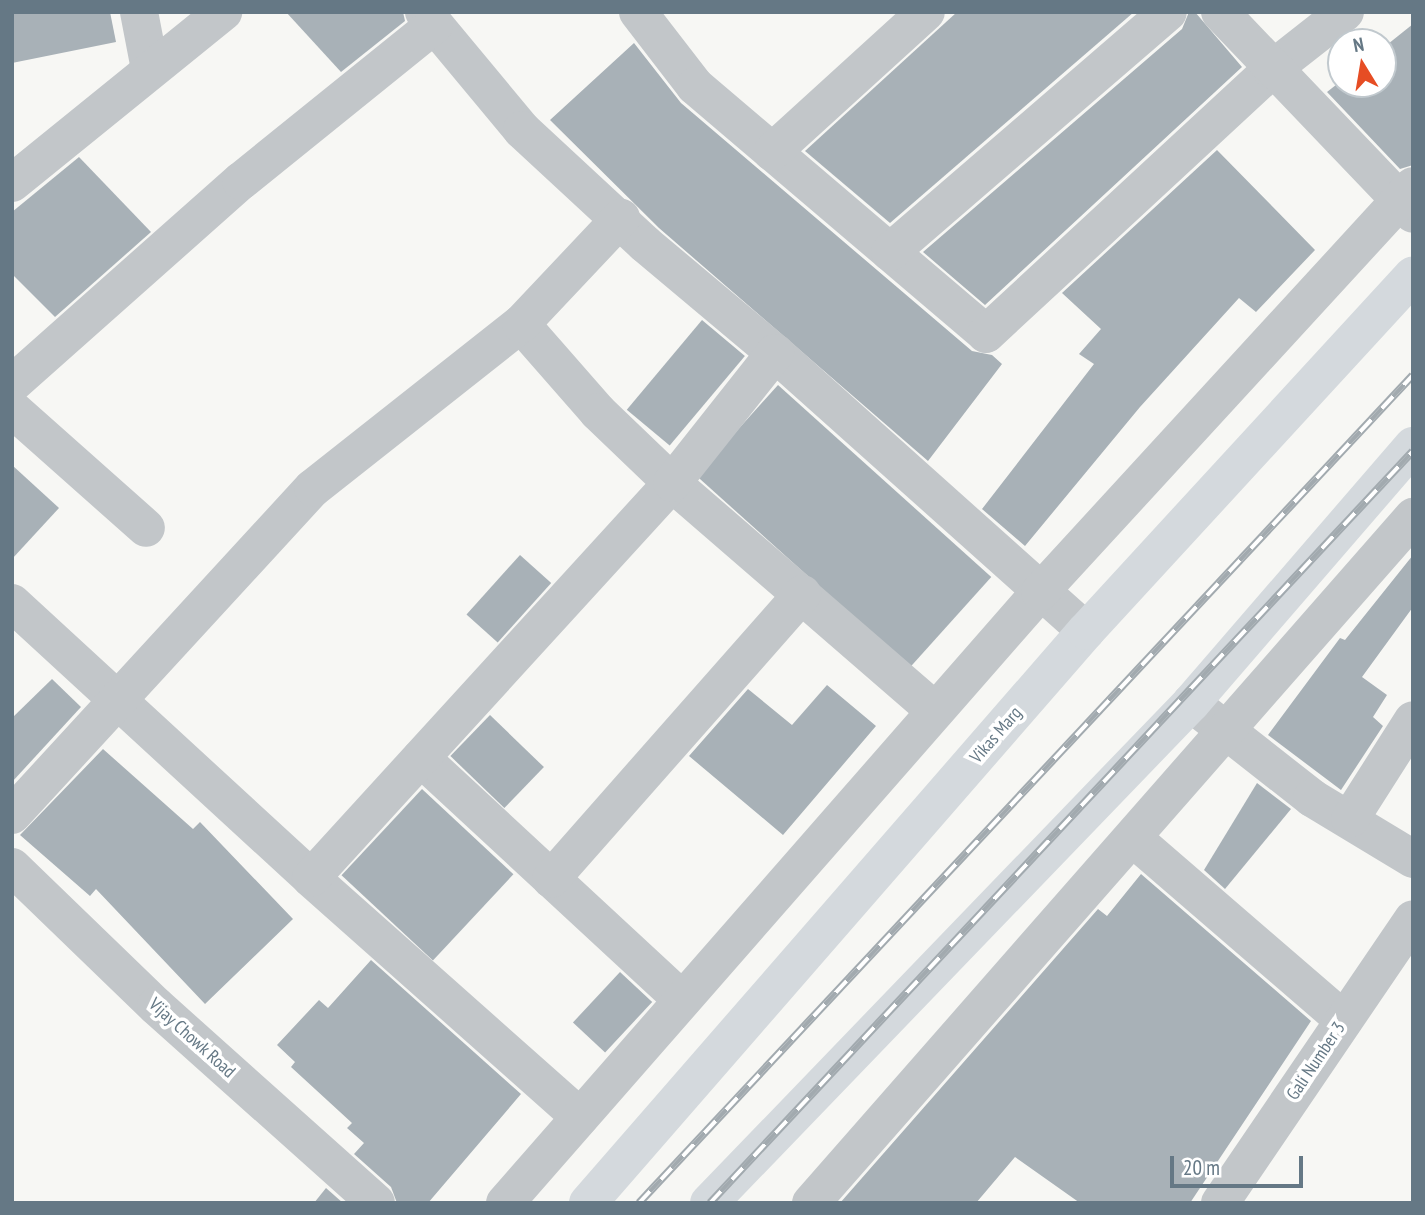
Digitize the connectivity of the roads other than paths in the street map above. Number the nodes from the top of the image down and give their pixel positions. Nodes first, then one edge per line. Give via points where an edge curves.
1 (139, 12) edge
2 (223, 12) edge
3 (638, 12) edge
4 (926, 12) edge
5 (1168, 12) edge
6 (1220, 12) edge
7 (1345, 12) edge
8 (430, 18) edge
9 (149, 69) junction
10 (1271, 70) junction
11 (772, 152) junction
12 (12, 183) edge
13 (1408, 200) edge
14 (621, 218) junction
15 (890, 252) junction
16 (1413, 276) edge
17 (521, 324) junction
18 (775, 353) junction
19 (12, 384) edge
20 (12, 409) edge
21 (1413, 446) edge
22 (672, 483) junction
23 (146, 528) dead end
24 (1409, 530) edge
25 (1040, 592) junction
26 (802, 594) junction
27 (12, 603) edge
28 (1086, 631) junction
29 (120, 702) junction
30 (1191, 703) junction
31 (934, 710) junction
32 (1413, 720) edge
33 (1227, 733) junction
34 (421, 758) junction
35 (12, 815) edge
36 (1350, 819) junction
37 (1134, 839) junction
38 (1413, 859) edge
39 (12, 867) edge
40 (311, 878) junction
41 (551, 879) junction
42 (1413, 919) edge
43 (682, 1000) junction
44 (1344, 1020) junction
45 (580, 1117) junction
46 (376, 1203) edge
47 (505, 1203) edge
48 (588, 1203) edge
49 (709, 1203) edge
50 (811, 1203) edge
51 (1220, 1203) edge

1 - 9 street
2 - 9 street
3 - 11 street via 695,86
4 - 11 street
5 - 15 street
6 - 10 street
7 - 10 street
8 - 14 street via 522,130
8 - 19 street
9 - 12 street
10 - 13 street
10 - 15 street via 986,334
11 - 15 street
13 - 25 street
14 - 17 street
14 - 18 street via 645,244
16 - 28 main road, Vikas Marg
17 - 22 street via 598,412
17 - 29 street via 313,488
18 - 22 street
18 - 25 street
20 - 23 street
21 - 30 main road
22 - 26 street
22 - 34 street
24 - 33 street
25 - 28 street
25 - 31 street
26 - 31 street
26 - 41 street
27 - 29 street
28 - 48 main road, Vikas Marg
29 - 35 street
29 - 40 street
30 - 33 street
30 - 49 main road
31 - 43 street
32 - 36 street
33 - 36 street via 1312,798
33 - 37 street
34 - 40 street
34 - 41 street
36 - 38 street
37 - 44 street
37 - 50 street
39 - 46 street, Vijay Chowk Road via 156,1006
40 - 45 street
41 - 43 street
42 - 44 street, Gali Number 3
43 - 45 street
44 - 51 street, Gali Number 3
45 - 47 street

